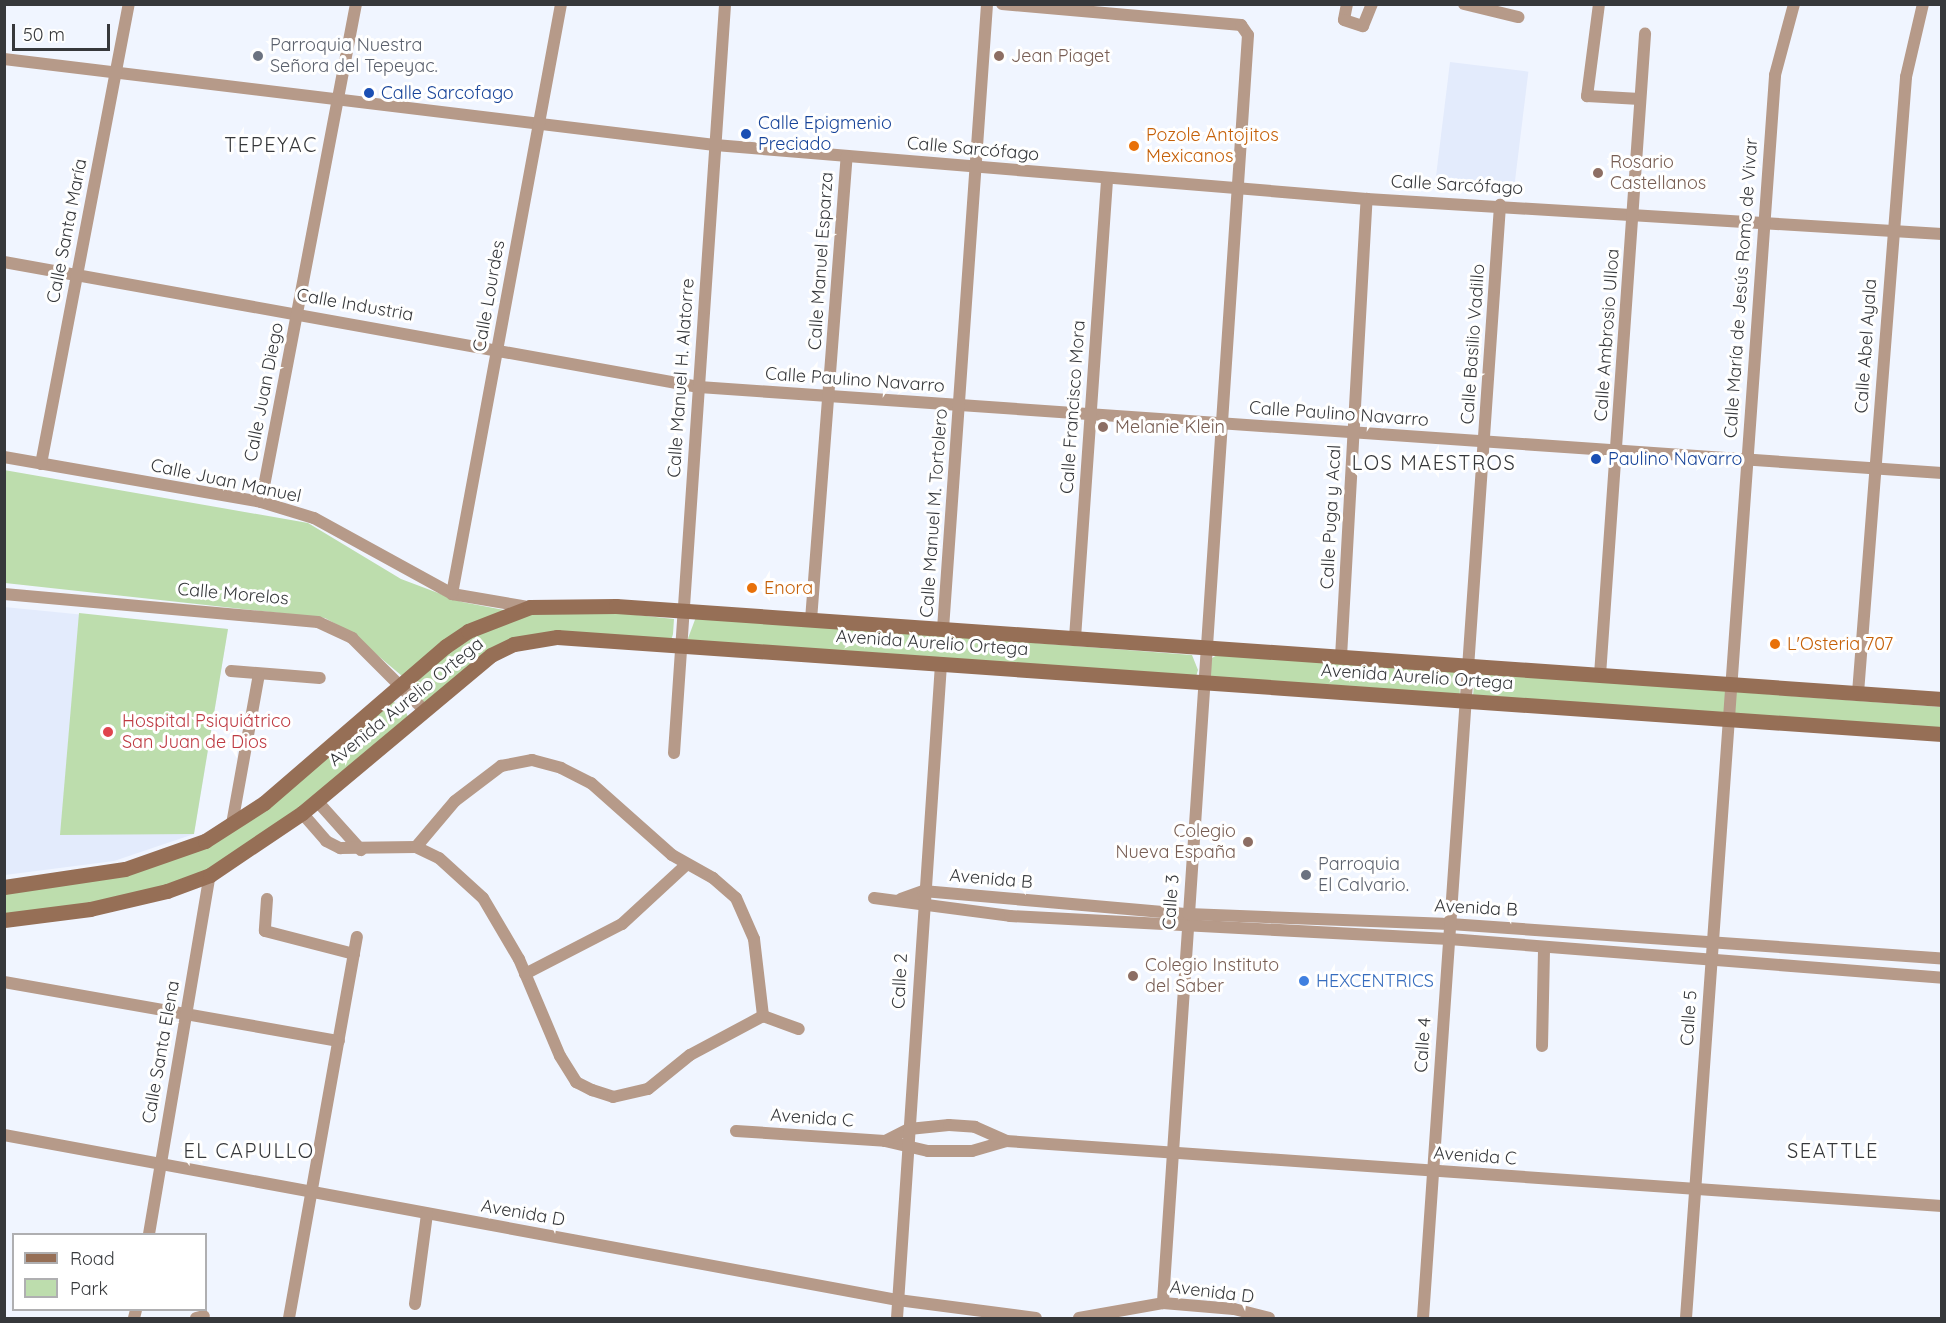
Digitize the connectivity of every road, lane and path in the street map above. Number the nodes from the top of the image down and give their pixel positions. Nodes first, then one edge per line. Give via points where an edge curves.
1 (129, 4) edge
2 (356, 4) edge
3 (561, 4) edge
4 (724, 4) edge
5 (987, 4) edge
6 (1002, 4) edge
7 (1347, 4) edge
8 (1372, 4) edge
9 (1464, 4) edge
10 (1599, 4) edge
11 (1794, 4) edge
12 (1923, 4) edge
13 (1518, 17) dead end
14 (1645, 34) dead end
15 (4, 59) edge
16 (116, 73) junction
17 (1640, 99) junction
18 (337, 101) junction
19 (538, 126) junction
20 (715, 146) junction
21 (847, 156) junction
22 (975, 167) junction
23 (1107, 178) junction
24 (1236, 187) junction
25 (1367, 199) junction
26 (1500, 204) junction
27 (1634, 214) junction
28 (1765, 222) junction
29 (1893, 231) junction
30 (1941, 234) edge
31 (4, 262) edge
32 (78, 272) junction
33 (297, 313) junction
34 (497, 350) junction
35 (699, 387) junction
36 (829, 396) junction
37 (960, 405) junction
38 (1091, 415) junction
39 (1222, 424) junction
40 (1353, 433) junction
41 (1484, 442) junction
42 (1617, 451) junction
43 (4, 457) edge
44 (1747, 459) junction
45 (41, 464) junction
46 (1876, 468) junction
47 (1941, 472) edge
48 (261, 502) junction
49 (4, 594) edge
50 (452, 594) junction
51 (530, 607) junction
52 (682, 611) junction
53 (811, 620) junction
54 (943, 629) junction
55 (1075, 638) junction
56 (679, 645) junction
57 (1206, 647) junction
58 (1341, 657) junction
59 (941, 664) junction
60 (1467, 665) junction
61 (231, 671) dead end
62 (259, 674) junction
63 (1600, 675) junction
64 (320, 678) dead end
65 (1204, 682) junction
66 (401, 684) junction
67 (1729, 684) junction
68 (1858, 693) junction
69 (1941, 699) edge
70 (1465, 700) junction
71 (425, 711) junction
72 (1730, 719) junction
73 (1941, 734) edge
74 (674, 753) dead end
75 (309, 808) junction
76 (232, 824) junction
77 (416, 847) junction
78 (361, 850) junction
79 (687, 864) junction
80 (210, 875) junction
81 (4, 887) edge
82 (924, 891) junction
83 (874, 898) dead end
84 (267, 899) dead end
85 (901, 899) junction
86 (923, 905) junction
87 (1188, 914) junction
88 (4, 920) edge
89 (1450, 924) junction
90 (1187, 928) junction
91 (1611, 936) junction
92 (357, 937) dead end
93 (1449, 939) junction
94 (1713, 943) junction
95 (1544, 948) junction
96 (1609, 952) junction
97 (354, 954) junction
98 (1941, 958) edge
99 (1711, 960) junction
100 (525, 974) junction
101 (1941, 978) edge
102 (4, 982) edge
103 (186, 1014) junction
104 (764, 1016) junction
105 (799, 1029) dead end
106 (339, 1041) junction
107 (1542, 1046) dead end
108 (909, 1129) junction
109 (736, 1131) dead end
110 (4, 1135) edge
111 (885, 1141) junction
112 (1006, 1141) junction
113 (908, 1150) junction
114 (1173, 1154) junction
115 (160, 1164) junction
116 (1433, 1171) junction
117 (1696, 1189) junction
118 (312, 1192) junction
119 (1941, 1206) edge
120 (428, 1214) junction
121 (149, 1233) edge
122 (898, 1300) junction
123 (1163, 1303) junction
124 (415, 1304) dead end
125 (1252, 1316) edge
126 (289, 1318) edge
127 (897, 1318) edge
128 (1036, 1318) edge
129 (1079, 1318) edge
130 (1269, 1318) edge
131 (1423, 1318) edge
132 (1686, 1318) edge

1 - 16 street, Calle Santa María
2 - 18 street, Calle Juan Diego
3 - 19 street, Calle Lourdes
4 - 20 street, Calle Manuel H. Alatorre
5 - 22 street, Calle Manuel M. Tortolero
6 - 24 street, Calle 3 via 1246,28
7 - 8 street via 1344,20 1366,25
9 - 13 street
10 - 17 street via 1587,96
11 - 28 street, Calle María de Jesús Romo de Vivar via 1775,75
12 - 29 street, Calle Abel Ayala via 1906,77
14 - 17 street, Calle Ambrosio Ulloa
15 - 16 street, Calle Sarcófago
16 - 18 street, Calle Sarcófago
16 - 32 street, Calle Santa María
17 - 27 street, Calle Ambrosio Ulloa
18 - 19 street, Calle Sarcófago
18 - 33 street, Calle Juan Diego
19 - 20 street, Calle Sarcófago
19 - 34 street, Calle Lourdes
20 - 21 street, Calle Sarcófago
20 - 35 street, Calle Manuel H. Alatorre
21 - 22 street, Calle Sarcófago
21 - 36 street, Calle Manuel Esparza
22 - 23 street, Calle Sarcófago
22 - 37 street, Calle Manuel M. Tortolero
23 - 24 street, Calle Sarcófago
23 - 38 street, Calle Francisco Mora
24 - 25 street, Calle Sarcófago
24 - 39 street, Calle 3
25 - 26 street, Calle Sarcófago
25 - 40 street, Calle Puga y Acal
26 - 27 street, Calle Sarcófago
26 - 41 street, Calle Basilio Vadillo
27 - 28 street, Calle Sarcófago
27 - 42 street, Calle Ambrosio Ulloa
28 - 29 street, Calle Sarcófago
28 - 44 street, Calle María de Jesús Romo de Vivar
29 - 30 street, Calle Sarcófago
29 - 46 street, Calle Abel Ayala
31 - 32 street, Calle Industria
32 - 33 street, Calle Industria
32 - 45 street, Calle Santa María
33 - 34 street, Calle Industria
33 - 48 street, Calle Juan Diego
34 - 35 street, Calle Industria
34 - 50 street, Calle Lourdes
35 - 36 street, Calle Paulino Navarro
35 - 52 street, Calle Manuel H. Alatorre
36 - 37 street, Calle Paulino Navarro
36 - 53 street, Calle Manuel Esparza
37 - 38 street, Calle Paulino Navarro
37 - 54 street, Calle Manuel M. Tortolero
38 - 39 street, Calle Paulino Navarro
38 - 55 street, Calle Francisco Mora
39 - 40 street, Calle Paulino Navarro
39 - 57 street, Calle 3
40 - 41 street, Calle Paulino Navarro
40 - 58 street, Calle Puga y Acal
41 - 42 street, Calle Paulino Navarro
41 - 60 street, Calle Basilio Vadillo
42 - 44 street, Calle Paulino Navarro
42 - 63 street, Calle Ambrosio Ulloa
43 - 45 street, Calle Juan Manuel
44 - 46 street, Calle Paulino Navarro
44 - 67 street, Calle María de Jesús Romo de Vivar
45 - 48 street, Calle Juan Manuel
46 - 47 street, Calle Paulino Navarro
46 - 68 street, Calle Abel Ayala
48 - 50 street, Calle Juan Manuel via 314,518
49 - 66 street, Calle Morelos via 318,622 351,638
50 - 51 street, Calle Juan Manuel
51 - 52 main road, Avenida Aurelio Ortega via 585,604
51 - 66 main road, Avenida Aurelio Ortega via 468,631
52 - 53 main road, Avenida Aurelio Ortega
52 - 56 street, Calle Manuel H. Alatorre
53 - 54 main road, Avenida Aurelio Ortega
54 - 55 main road, Avenida Aurelio Ortega
55 - 57 main road, Avenida Aurelio Ortega
56 - 59 main road, Avenida Aurelio Ortega
56 - 71 main road, Avenida Aurelio Ortega via 557,637 514,644 491,655
56 - 74 street, Calle Manuel H. Alatorre
57 - 58 main road, Avenida Aurelio Ortega
57 - 65 street, Calle 3
58 - 60 main road, Avenida Aurelio Ortega
59 - 65 main road, Avenida Aurelio Ortega
59 - 82 street, Calle 2
60 - 63 main road, Avenida Aurelio Ortega
60 - 70 street, Calle 4
61 - 62 street
62 - 64 street
62 - 76 street
63 - 67 main road, Avenida Aurelio Ortega
65 - 70 main road, Avenida Aurelio Ortega
65 - 87 street, Calle 3
66 - 71 street, Calle Morelos
66 - 76 main road, Avenida Aurelio Ortega via 264,803
67 - 68 main road, Avenida Aurelio Ortega
67 - 72 street, Calle María de Jesús Romo de Vivar
68 - 69 main road, Avenida Aurelio Ortega
70 - 72 main road, Avenida Aurelio Ortega
70 - 89 street, Calle 4
71 - 75 main road, Avenida Aurelio Ortega
72 - 73 main road, Avenida Aurelio Ortega
72 - 94 street, Calle 5
75 - 78 street
75 - 78 street via 326,841 340,848
75 - 80 main road, Avenida Aurelio Ortega
76 - 81 main road, Avenida Aurelio Ortega via 205,841 152,861 91,876
77 - 78 street
77 - 79 street via 455,801 501,766 532,760 591,783
77 - 100 street via 439,858 483,898
79 - 100 street via 622,924
79 - 104 street via 736,898 749,919
80 - 88 main road, Avenida Aurelio Ortega via 100,907
80 - 103 street, Calle Santa Elena
82 - 85 street, Avenida B
82 - 86 street, Calle 2
82 - 87 street, Avenida B
83 - 85 street, Avenida B
84 - 97 street via 265,931
85 - 86 street, Avenida B
86 - 90 street, Avenida B
86 - 108 street, Calle 2
87 - 89 street, Avenida B
87 - 90 street, Calle 3
89 - 91 street, Avenida B
89 - 93 street, Calle 4
90 - 93 street, Avenida B
90 - 114 street, Calle 3
91 - 94 street, Avenida B
91 - 96 street
92 - 97 street
93 - 95 street, Avenida B
93 - 116 street, Calle 4
94 - 98 street, Avenida B
94 - 99 street, Calle 5
95 - 96 street, Avenida B
95 - 107 street
96 - 99 street, Avenida B
97 - 106 street
99 - 101 street, Avenida B
99 - 117 street, Calle 5
100 - 104 street via 560,1056 576,1082 613,1097 648,1089 690,1055 734,1028
102 - 103 street
103 - 106 street
103 - 115 street, Calle Santa Elena
104 - 105 street
106 - 118 street
108 - 111 street, Avenida C
108 - 112 street, Avenida C via 975,1127
108 - 113 street, Calle 2
109 - 111 street, Avenida C
110 - 115 street, Avenida D
111 - 113 street, Avenida C
112 - 113 street, Avenida C via 972,1151
112 - 114 street, Avenida C
113 - 122 street, Calle 2
114 - 116 street, Avenida C
114 - 123 street, Calle 3
115 - 118 street, Avenida D
115 - 121 street, Calle Santa Elena
116 - 117 street, Avenida C
116 - 131 street, Calle 4
117 - 119 street, Avenida C
117 - 132 street, Calle 5
118 - 120 street, Avenida D
118 - 126 street
120 - 122 street, Avenida D
120 - 124 street
122 - 127 street, Calle 2
122 - 128 street, Avenida D
123 - 125 street, Avenida D
123 - 129 street, Avenida D
125 - 130 street, Avenida D

